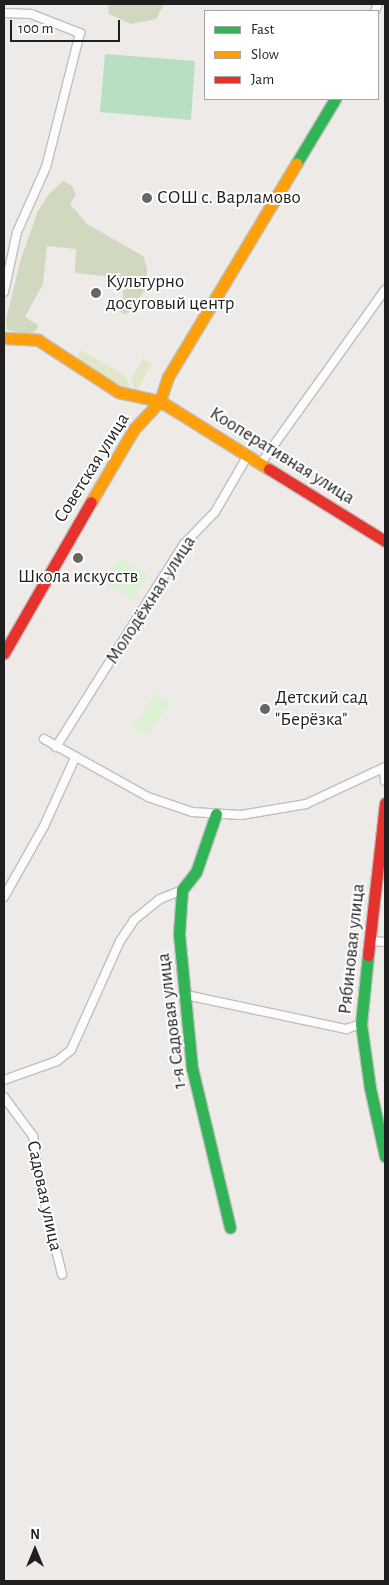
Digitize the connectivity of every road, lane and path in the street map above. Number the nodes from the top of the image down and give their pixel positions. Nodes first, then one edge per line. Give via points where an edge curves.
1 (4, 13) edge
2 (335, 100) edge
3 (385, 290) edge
4 (4, 292) edge
5 (4, 338) edge
6 (160, 401) junction
7 (248, 455) junction
8 (261, 463) junction
9 (385, 541) edge
10 (4, 653) edge
11 (44, 740) dead end
12 (56, 747) junction
13 (75, 758) junction
14 (385, 767) edge
15 (385, 780) edge
16 (385, 803) edge
17 (216, 814) junction
18 (182, 890) junction
19 (4, 897) edge
20 (370, 941) junction
21 (385, 942) edge
22 (186, 995) junction
23 (361, 1024) junction
24 (4, 1080) edge
25 (4, 1096) edge
26 (385, 1156) edge
27 (230, 1228) dead end
28 (62, 1274) dead end

1 - 4 street via 31,14 80,33 46,166 17,232
2 - 6 street, Советская улица via 168,377
3 - 8 street
5 - 6 street, Кооперативная улица via 38,340 118,392
6 - 7 street, Кооперативная улица
6 - 10 street, Советская улица via 134,429
7 - 8 street, Кооперативная улица
7 - 12 street, Молодёжная улица via 215,512 184,544
8 - 9 street, Кооперативная улица
11 - 12 street
12 - 13 street
13 - 17 street via 148,797 192,812
13 - 19 street via 44,826
14 - 15 street
14 - 17 street via 306,804 241,815
16 - 20 street, Рябиновая улица
17 - 18 street via 196,872
18 - 22 street, 1-я Садовая улица via 179,934
18 - 24 street via 160,899 134,920 120,941 71,1050 56,1061
20 - 21 street
20 - 23 street, Рябиновая улица
22 - 23 street via 346,1029
22 - 27 street, 1-я Садовая улица via 192,1068
23 - 26 street, Рябиновая улица via 370,1088
25 - 28 street, Садовая улица via 33,1136 40,1184

